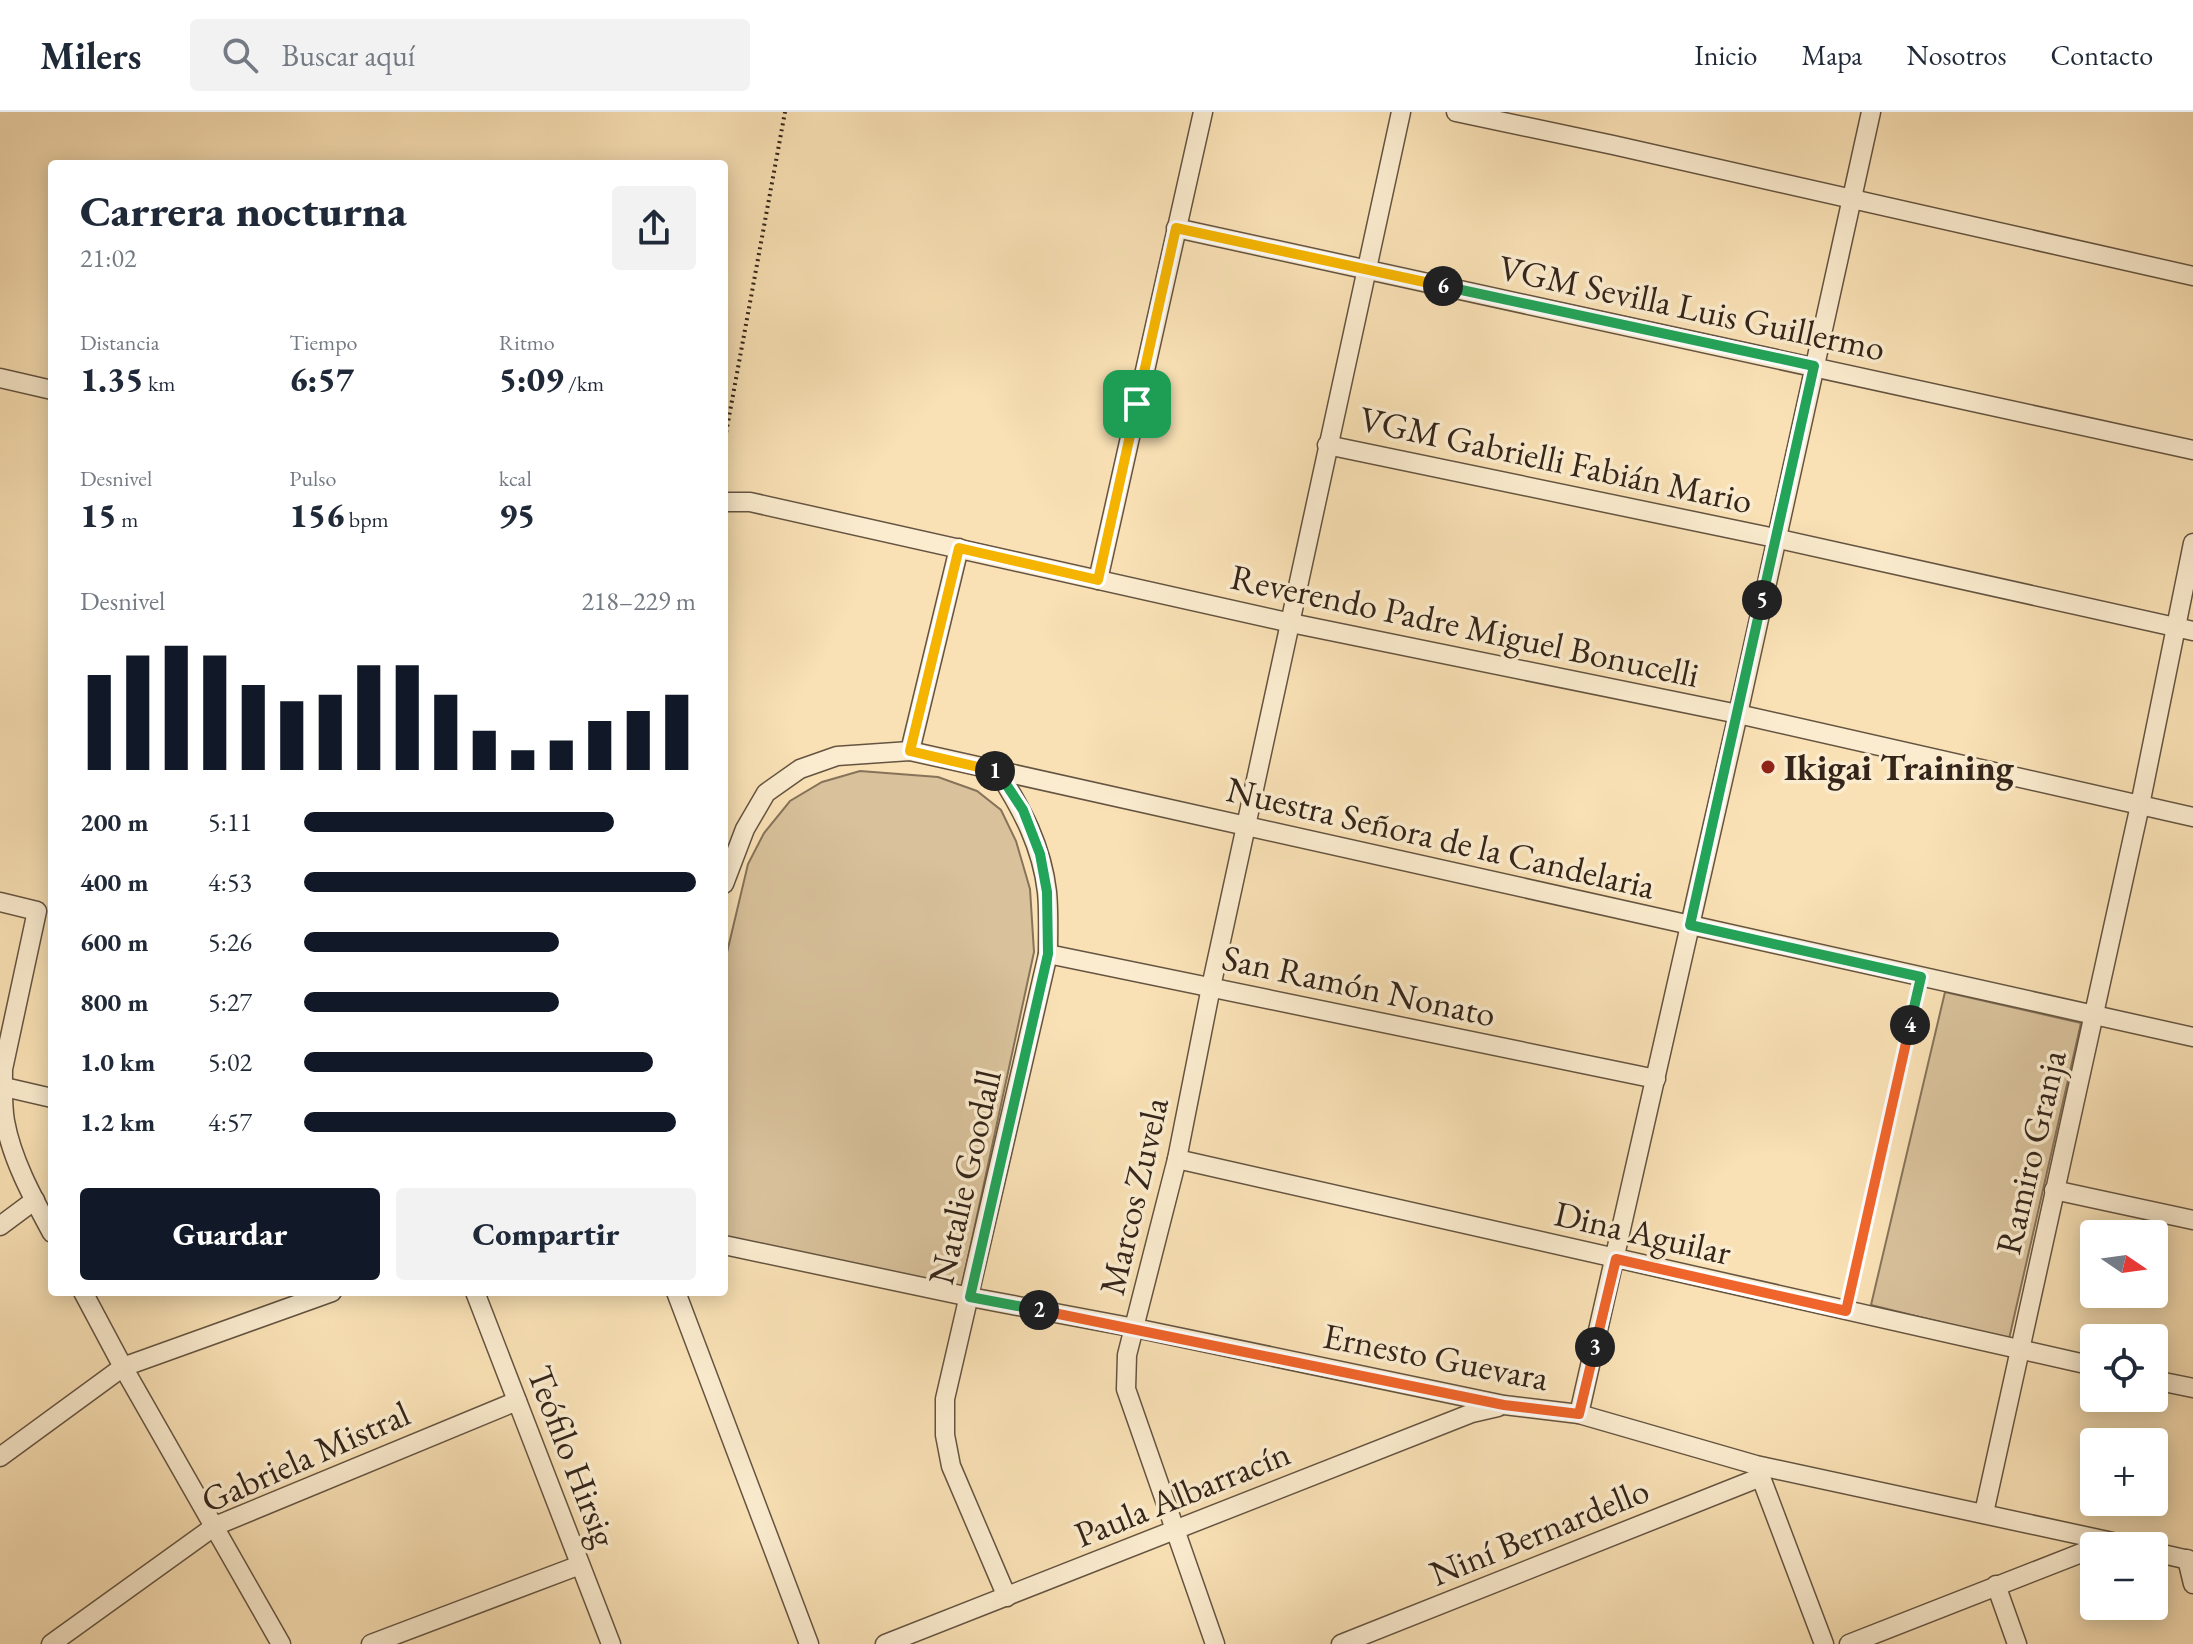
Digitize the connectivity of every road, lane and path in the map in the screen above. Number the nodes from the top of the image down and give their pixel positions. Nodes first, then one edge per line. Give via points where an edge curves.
1 (785, 112) edge
2 (1203, 112) edge
3 (1401, 112) edge
4 (1456, 112) edge
5 (1871, 112) edge
6 (1851, 198) junction
7 (1176, 228) junction
8 (1365, 269) junction
9 (2193, 276) edge
10 (1814, 366) junction
11 (0, 378) edge
12 (48, 389) edge
13 (728, 422) edge
14 (1327, 445) junction
15 (2193, 450) edge
16 (728, 502) edge
17 (1775, 538) junction
18 (2193, 543) edge
19 (959, 548) junction
20 (1098, 580) junction
21 (1291, 623) junction
22 (2184, 630) edge
23 (1738, 714) junction
24 (910, 751) junction
25 (998, 772) junction
26 (2140, 805) junction
27 (2193, 817) edge
28 (1248, 826) junction
29 (728, 874) edge
30 (0, 902) edge
31 (1690, 925) junction
32 (1048, 954) junction
33 (1921, 977) junction
34 (1211, 987) junction
35 (2094, 1016) junction
36 (2193, 1037) edge
37 (1656, 1079) junction
38 (2, 1087) edge
39 (48, 1097) edge
40 (1177, 1159) junction
41 (2054, 1190) junction
42 (35, 1200) junction
43 (2193, 1220) edge
44 (48, 1225) edge
45 (0, 1226) edge
46 (728, 1246) edge
47 (1616, 1259) junction
48 (85, 1296) edge
49 (321, 1296) edge
50 (477, 1296) edge
51 (678, 1296) edge
52 (970, 1297) junction
53 (1846, 1311) junction
54 (1135, 1328) junction
55 (2019, 1350) junction
56 (2080, 1363) edge
57 (123, 1367) junction
58 (2168, 1383) edge
59 (2193, 1388) edge
60 (517, 1401) junction
61 (1504, 1405) junction
62 (1579, 1414) junction
63 (0, 1457) edge
64 (1758, 1471) junction
65 (1984, 1513) junction
66 (215, 1526) junction
67 (1176, 1530) junction
68 (2080, 1539) edge
69 (2080, 1553) edge
70 (2168, 1555) edge
71 (2190, 1560) edge
72 (580, 1565) junction
73 (2193, 1584) edge
74 (1996, 1585) junction
75 (1007, 1597) junction
76 (912, 1639) edge
77 (51, 1644) edge
78 (281, 1644) edge
79 (371, 1644) edge
80 (611, 1644) edge
81 (809, 1644) edge
82 (885, 1644) edge
83 (1215, 1644) edge
84 (1341, 1644) edge
85 (1824, 1644) edge
86 (1849, 1644) edge
87 (2017, 1644) edge

1 - 13 path
2 - 7 street
3 - 8 street, Marcos Zuvela
4 - 6 street
5 - 6 street
6 - 9 street
6 - 10 street
7 - 8 street, VGM Sevilla Luis Guillermo
7 - 20 street
8 - 10 street, VGM Sevilla Luis Guillermo
8 - 14 street, Marcos Zuvela
10 - 15 street, VGM Sevilla Luis Guillermo
10 - 17 street
11 - 12 street
14 - 17 street, VGM Gabrielli Fabián Mario
14 - 21 street, Marcos Zuvela
16 - 19 street, Reverendo Padre Miguel Bonucelli via 750,502
17 - 22 street, VGM Gabrielli Fabián Mario
17 - 23 street
18 - 22 street, Ramiro Granja
19 - 20 street, Reverendo Padre Miguel Bonucelli
19 - 24 street
20 - 21 street, Reverendo Padre Miguel Bonucelli
21 - 23 street, Reverendo Padre Miguel Bonucelli
21 - 28 street, Marcos Zuvela
22 - 26 street, Ramiro Granja
23 - 26 street, Reverendo Padre Miguel Bonucelli
23 - 31 street
24 - 25 street, Nuestra Señora de la Candelaria
24 - 29 street, Nuestra Señora de la Candelaria via 837,756 800,769 766,793
25 - 28 street, Nuestra Señora de la Candelaria
25 - 32 street, Natalie Goodall via 1023,810 1040,854
26 - 27 street, Reverendo Padre Miguel Bonucelli
26 - 35 street, Ramiro Granja
28 - 31 street, Nuestra Señora de la Candelaria
28 - 34 street, Marcos Zuvela
30 - 38 street via 37,911
31 - 33 street, Nuestra Señora de la Candelaria
31 - 37 street
32 - 34 street, San Ramón Nonato
32 - 52 street, Natalie Goodall
33 - 35 street, Nuestra Señora de la Candelaria
33 - 53 path
34 - 37 street, San Ramón Nonato
34 - 40 street, Marcos Zuvela
35 - 36 street, Nuestra Señora de la Candelaria
35 - 41 street, Ramiro Granja
37 - 47 street
38 - 39 street
38 - 42 street via 12,1150
40 - 47 street, Dina Aguilar
40 - 54 street, Marcos Zuvela
41 - 43 street
41 - 55 street, Ramiro Granja
42 - 44 street
42 - 45 street
46 - 52 street, Ernesto Guevara
47 - 53 street, Dina Aguilar
47 - 62 street
48 - 57 street
49 - 57 street
50 - 60 street, Teófilo Hirsig
51 - 81 street
52 - 54 street, Ernesto Guevara
52 - 75 street, Natalie Goodall via 945,1399 945,1435 951,1466
53 - 55 street, Dina Aguilar
54 - 61 street, Ernesto Guevara
54 - 67 street, Marcos Zuvela via 1126,1389
55 - 56 street, Dina Aguilar
55 - 65 street, Ramiro Granja
57 - 63 street
57 - 66 street
58 - 59 street
60 - 66 street, Gabriela Mistral
60 - 72 street, Teófilo Hirsig
61 - 62 street, Ernesto Guevara
61 - 67 street, Paula Albarracín
62 - 64 street, Ernesto Guevara
64 - 65 street, Ernesto Guevara
64 - 84 street, Niní Bernardello
64 - 85 street
65 - 68 street, Ernesto Guevara
66 - 77 street, Gabriela Mistral
66 - 78 street
67 - 75 street, Paula Albarracín
67 - 83 street, Marcos Zuvela
69 - 74 street
70 - 71 street
71 - 73 street
72 - 79 street
72 - 80 street, Teófilo Hirsig
74 - 86 street
74 - 87 street
75 - 76 street, Paula Albarracín
76 - 82 street, Paula Albarracín

